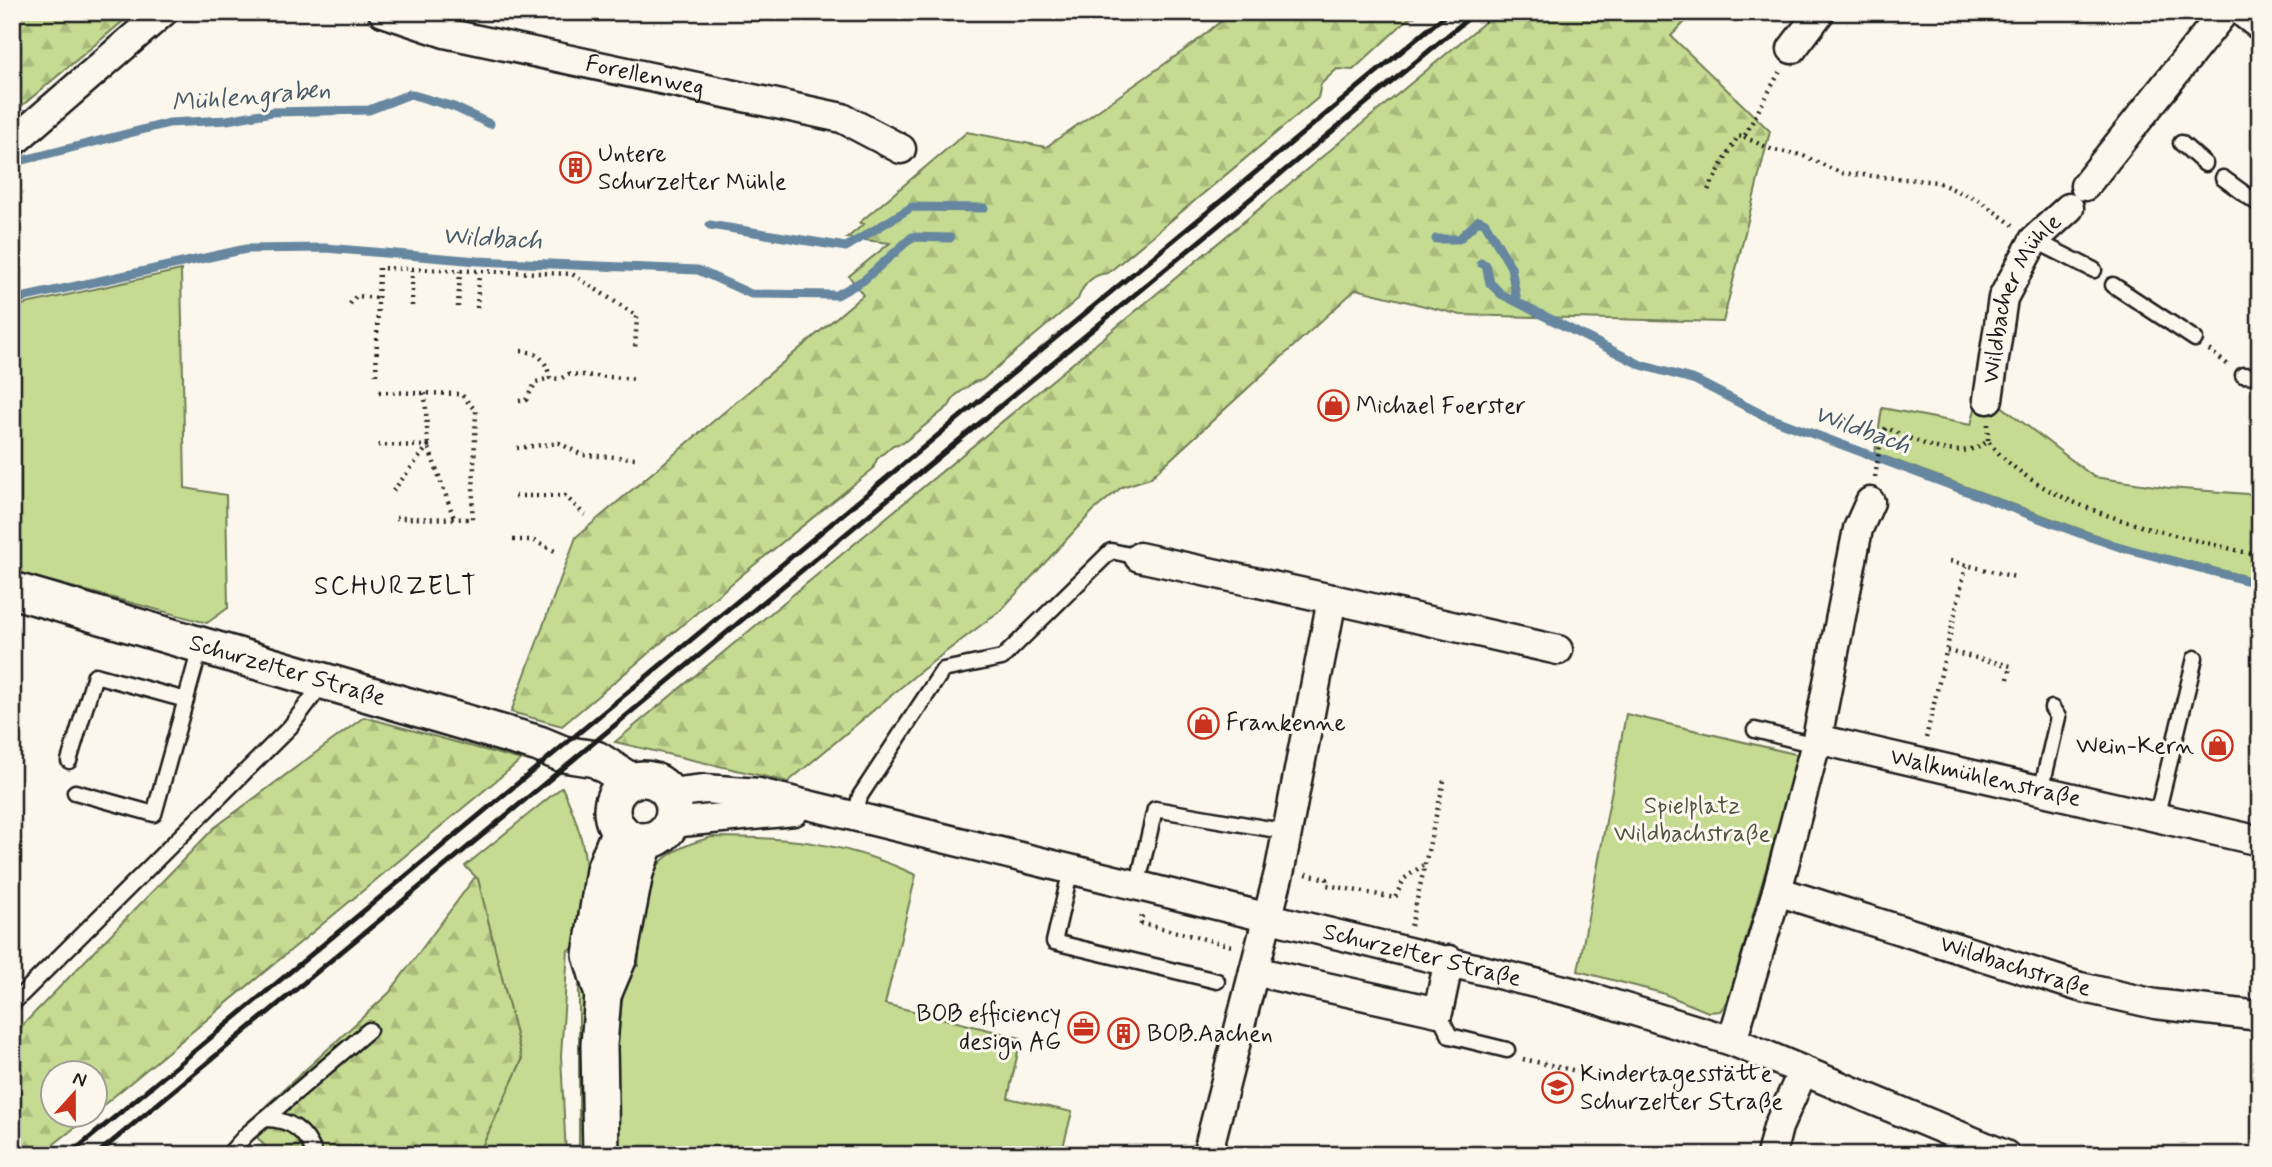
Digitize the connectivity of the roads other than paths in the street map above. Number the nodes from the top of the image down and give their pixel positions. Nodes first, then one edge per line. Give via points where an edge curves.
1 (163, 12) edge
2 (383, 12) edge
3 (1820, 12) edge
4 (2224, 12) edge
5 (2242, 12) edge
6 (2260, 26) edge
7 (1792, 49) road end
8 (14, 141) edge
9 (2181, 144) dead end
10 (901, 149) dead end
11 (2206, 164) dead end
12 (2223, 178) dead end
13 (2260, 205) edge
14 (2034, 240) junction
15 (2094, 270) dead end
16 (2113, 285) dead end
17 (2199, 342) road end
18 (2243, 375) road end
19 (2260, 376) edge
20 (1988, 399) dead end
21 (1873, 489) road end
22 (1139, 557) joint
23 (12, 590) edge
24 (1332, 599) junction
25 (201, 645) junction
26 (1558, 650) dead end
27 (2195, 658) dead end
28 (321, 680) junction
29 (186, 700) junction
30 (2053, 708) dead end
31 (1755, 730) dead end
32 (1816, 742) junction
33 (69, 761) dead end
34 (2040, 791) junction
35 (75, 792) dead end
36 (641, 813) junction
37 (855, 817) junction
38 (2156, 818) junction
39 (1288, 832) junction
40 (2260, 841) edge
41 (1071, 869) junction
42 (1138, 887) junction
43 (1777, 891) junction
44 (1267, 920) junction
45 (1449, 960) junction
46 (1254, 971) junction
47 (1217, 981) dead end
48 (12, 1004) edge
49 (1438, 1012) junction
50 (2260, 1016) edge
51 (369, 1030) dead end
52 (1732, 1041) junction
53 (1507, 1050) road end
54 (1803, 1071) junction
55 (265, 1119) junction
56 (228, 1155) edge
57 (315, 1155) edge
58 (601, 1155) edge
59 (1207, 1155) edge
60 (1771, 1155) edge
61 (2005, 1155) edge

1 - 8 street
2 - 10 street, Forellenweg via 445,33 842,118
3 - 7 street
4 - 14 street, Wildbacher Mühle via 2077,197
5 - 6 street
9 - 11 lane
12 - 13 lane
14 - 15 lane
14 - 20 street, Wildbacher Mühle via 2003,298
16 - 17 lane
18 - 19 lane
21 - 32 street via 1858,529
22 - 24 street
22 - 37 lane via 1111,551 1002,658 943,670 860,796
23 - 25 street, Schurzelter Straße
24 - 26 street
24 - 39 street
25 - 28 street, Schurzelter Straße
25 - 29 lane
27 - 38 lane
28 - 36 street, Schurzelter Straße via 540,744 563,754
28 - 48 lane via 290,727
29 - 33 lane via 94,675
29 - 35 lane via 154,814
30 - 34 lane via 2058,717
31 - 32 lane
32 - 34 street, Walkmühlenstraße
32 - 43 street
34 - 38 street, Walkmühlenstraße
36 - 37 street, Schurzelter Straße via 735,790
36 - 58 street via 619,957 603,995 598,1045
37 - 41 street, Schurzelter Straße
38 - 40 street, Walkmühlenstraße
39 - 42 lane via 1155,809
39 - 44 street
41 - 42 street, Schurzelter Straße
41 - 47 lane via 1054,942
42 - 44 street, Schurzelter Straße
43 - 50 street, Wildbachstraße via 2080,987 2155,1004
43 - 52 street
44 - 45 street, Schurzelter Straße
44 - 46 street
45 - 49 street
45 - 52 street, Schurzelter Straße
46 - 49 street
46 - 59 street
49 - 53 lane via 1450,1036
51 - 55 lane
52 - 54 street, Schurzelter Straße
54 - 60 street
54 - 61 street, Schurzelter Straße
55 - 56 lane
55 - 57 lane via 282,1119 298,1128

